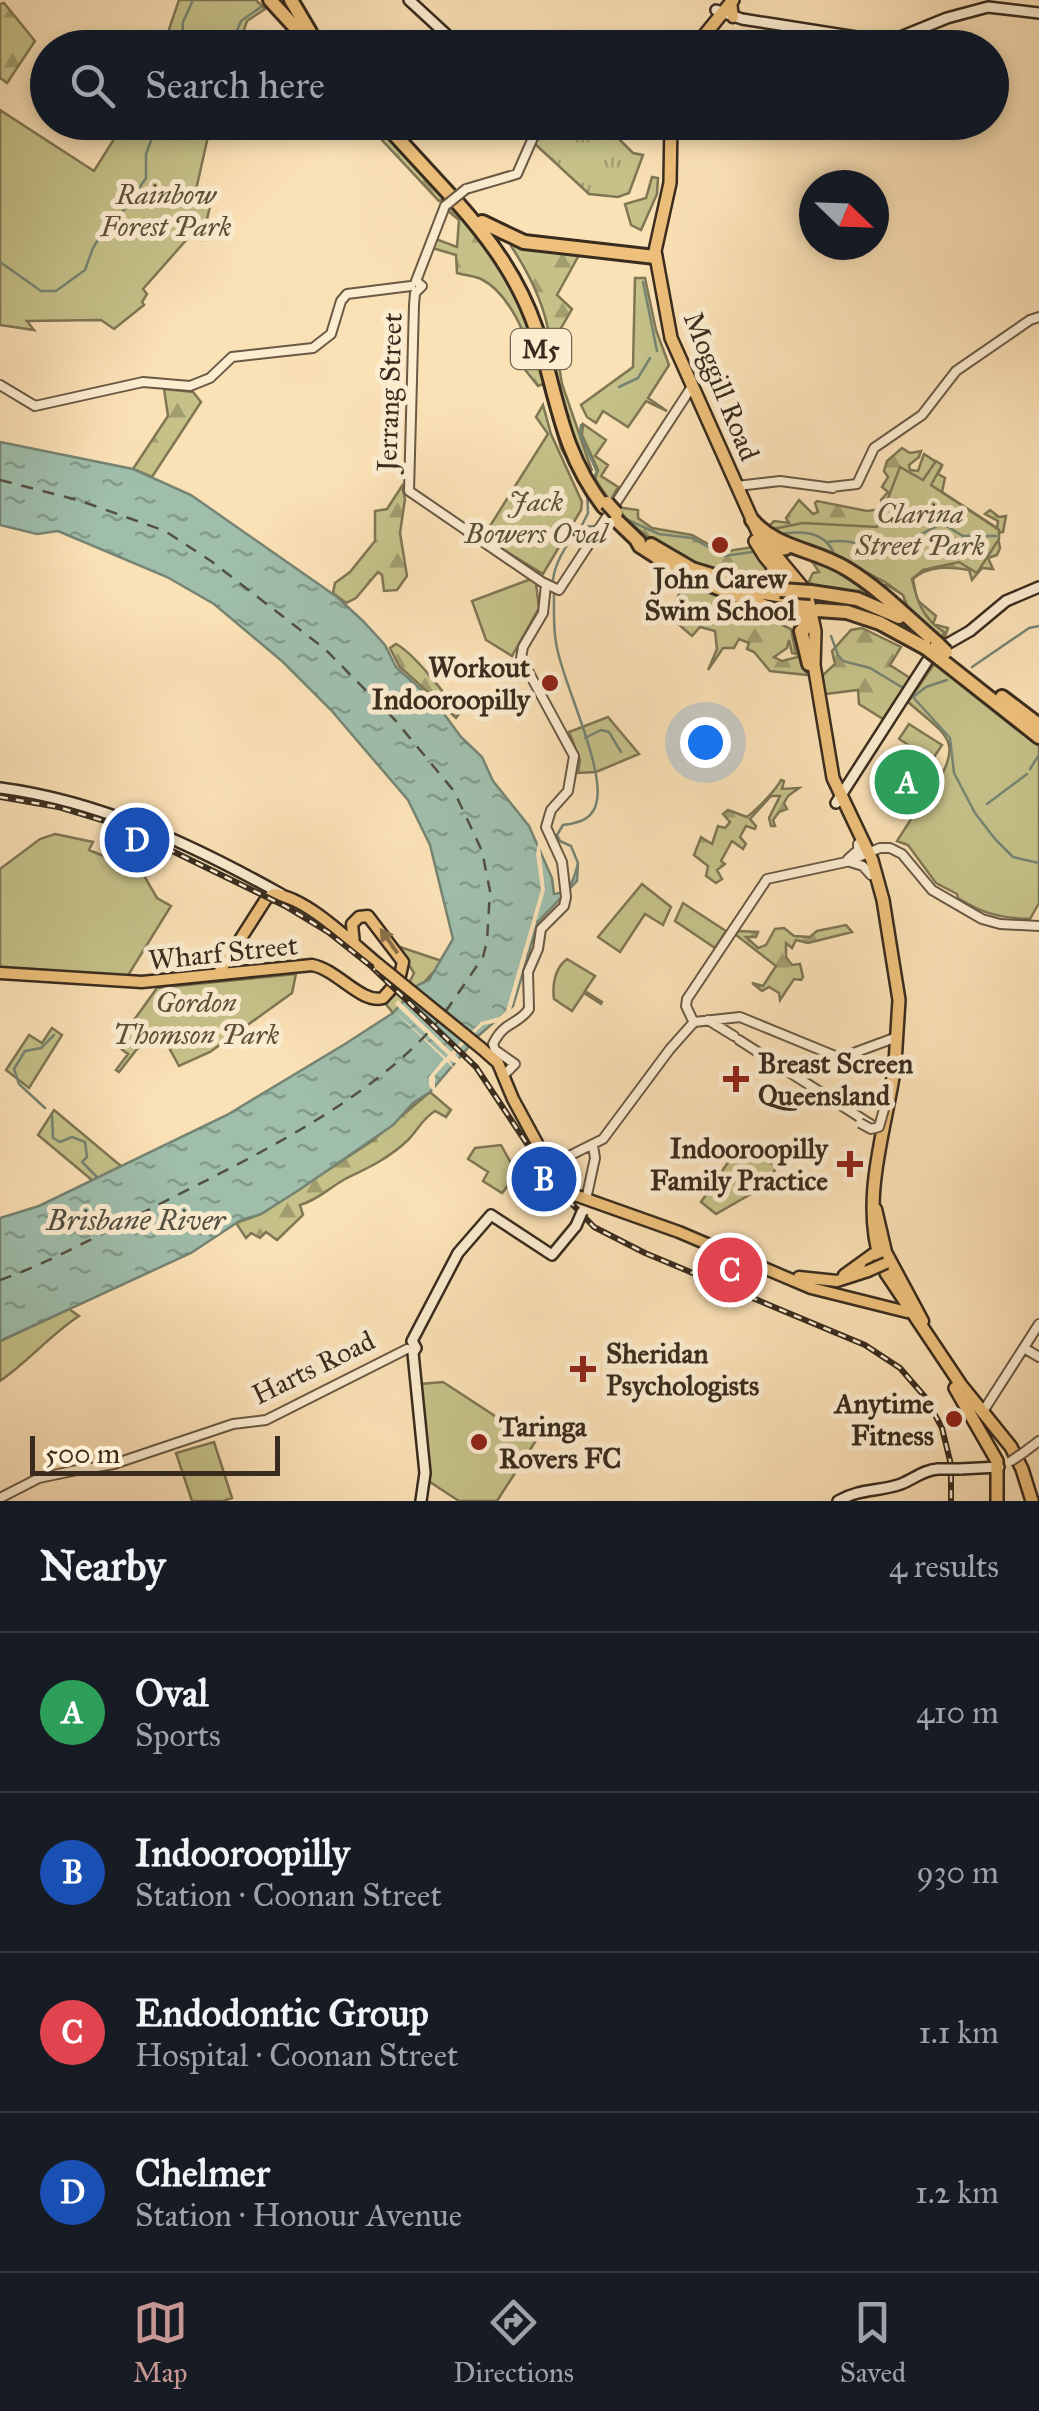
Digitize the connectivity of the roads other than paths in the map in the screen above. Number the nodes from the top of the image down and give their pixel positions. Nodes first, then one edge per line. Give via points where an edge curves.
1 (274, 0) edge
2 (291, 0) edge
3 (409, 0) edge
4 (727, 7) edge
5 (1039, 13) edge
6 (302, 30) edge
7 (308, 30) edge
8 (442, 30) edge
9 (704, 30) edge
10 (833, 30) edge
11 (917, 30) edge
12 (403, 140) edge
13 (532, 140) edge
14 (667, 140) edge
15 (455, 197) junction
16 (480, 224) junction
17 (647, 252) junction
18 (414, 287) junction
19 (1039, 317) edge
20 (0, 385) edge
21 (689, 390) junction
22 (734, 487) junction
23 (610, 510) junction
24 (752, 520) junction
25 (636, 539) junction
26 (772, 560) junction
27 (860, 578) junction
28 (546, 584) junction
29 (1039, 587) edge
30 (803, 608) junction
31 (930, 643) junction
32 (942, 655) junction
33 (809, 664) joint
34 (1039, 725) edge
35 (1039, 737) edge
36 (0, 788) edge
37 (838, 799) junction
38 (868, 858) junction
39 (906, 858) junction
40 (847, 862) junction
41 (262, 884) junction
42 (284, 895) junction
43 (266, 900) junction
44 (1039, 926) edge
45 (354, 944) junction
46 (0, 974) edge
47 (218, 974) junction
48 (689, 1005) junction
49 (713, 1019) junction
50 (693, 1020) junction
51 (895, 1037) junction
52 (487, 1047) junction
53 (895, 1064) junction
54 (502, 1073) junction
55 (814, 1088) junction
56 (508, 1096) junction
57 (877, 1129) junction
58 (591, 1148) junction
59 (549, 1165) junction
60 (590, 1177) junction
61 (605, 1202) junction
62 (581, 1208) junction
63 (648, 1221) junction
64 (713, 1247) junction
65 (878, 1268) junction
66 (764, 1269) junction
67 (808, 1280) junction
68 (852, 1298) junction
69 (910, 1316) junction
70 (1039, 1324) edge
71 (1024, 1348) junction
72 (410, 1349) junction
73 (1039, 1357) edge
74 (992, 1397) junction
75 (972, 1400) junction
76 (982, 1425) junction
77 (1039, 1441) edge
78 (1005, 1464) junction
79 (0, 1498) edge
80 (422, 1501) edge
81 (838, 1501) edge
82 (997, 1501) edge
83 (1032, 1501) edge

1 - 6 highway
2 - 7 highway
3 - 8 main road
4 - 9 highway
4 - 10 main road
5 - 11 main road via 988,7
12 - 15 highway, M5
13 - 15 street via 517,174
14 - 17 highway, Moggill Road via 666,181
15 - 16 highway, M5
15 - 18 street, Jerrang Street
16 - 17 highway via 524,242
16 - 23 highway, M5 via 526,302 562,430
17 - 21 highway, Moggill Road via 662,325
18 - 20 street via 347,294 322,344 232,357 197,385 143,382 36,406
18 - 28 street, Jerrang Street via 409,493
19 - 22 street via 956,371 922,415 872,450 855,486
21 - 22 highway, Moggill Road
21 - 28 street via 559,590
22 - 24 highway, Moggill Road
22 - 26 highway, Moggill Road via 761,553
23 - 25 highway, M5
23 - 30 highway, M5 via 692,569
24 - 26 highway, Moggill Road
24 - 27 highway via 774,540
25 - 30 highway, M5 via 700,578
25 - 30 highway via 685,575
26 - 27 highway via 778,547 795,550
26 - 30 highway, Moggill Road
27 - 31 highway
28 - 52 street via 544,613 521,658 574,756 567,794 546,827 562,862 566,897 541,929 528,972 528,1011 502,1027
29 - 37 main road via 1006,601 931,653
30 - 31 highway via 880,623
30 - 31 highway, M5 via 845,596 878,606
30 - 33 highway
30 - 37 highway
31 - 32 highway, M5, bridge
32 - 34 highway, M5
32 - 35 highway, M5
33 - 37 highway
36 - 41 main road via 110,813
37 - 38 highway
38 - 39 street via 890,852
38 - 39 street via 890,848
38 - 40 street
38 - 40 street via 863,866
38 - 40 street via 857,852
38 - 51 highway via 899,1005
39 - 44 street via 932,890 982,919
40 - 48 street via 767,878
41 - 42 main road
41 - 43 main road
42 - 43 main road
42 - 45 main road
43 - 47 main road
47 -> 45 main road, Wharf Street via 312,965 371,1000 386,996 404,965 376,923 363,916 351,927
45 - 52 main road, bridge
46 - 47 main road, Wharf Street via 130,982
48 - 49 street
48 - 50 street
49 - 50 street
49 - 51 street via 740,1018 840,1058
49 - 55 street
50 - 58 street
51 - 53 highway
51 - 57 highway
52 - 54 main road
52 - 54 street via 513,1062
52 - 56 main road
53 - 55 street, bridge via 879,1127 860,1122
53 - 65 highway via 872,1204
54 - 56 main road
54 - 59 main road
55 - 57 street
56 - 59 main road
57 - 65 highway via 866,1211
58 - 59 street
58 - 60 street via 596,1156
59 - 62 main road
60 - 61 street
60 - 62 street
61 - 62 main road
61 - 63 main road
62 - 63 main road
62 - 72 main road via 552,1254 490,1215 458,1253
63 - 64 main road
64 - 66 main road
64 - 67 main road
65 - 66 main road via 830,1288
65 - 67 main road
65 - 67 main road via 837,1282
65 - 68 main road
65 - 69 highway
65 - 75 highway
66 - 68 main road
68 - 69 main road
69 - 76 highway
70 - 71 street
71 - 73 street
71 - 74 street
72 - 79 street, Harts Road via 266,1420 38,1478
72 - 80 main road via 425,1473
74 - 75 street via 982,1404
74 - 76 street
75 - 76 highway
76 - 78 highway
76 - 83 highway via 999,1432 1019,1461
77 - 78 street, bridge
78 - 81 main road, bridge via 926,1470
78 - 82 highway

